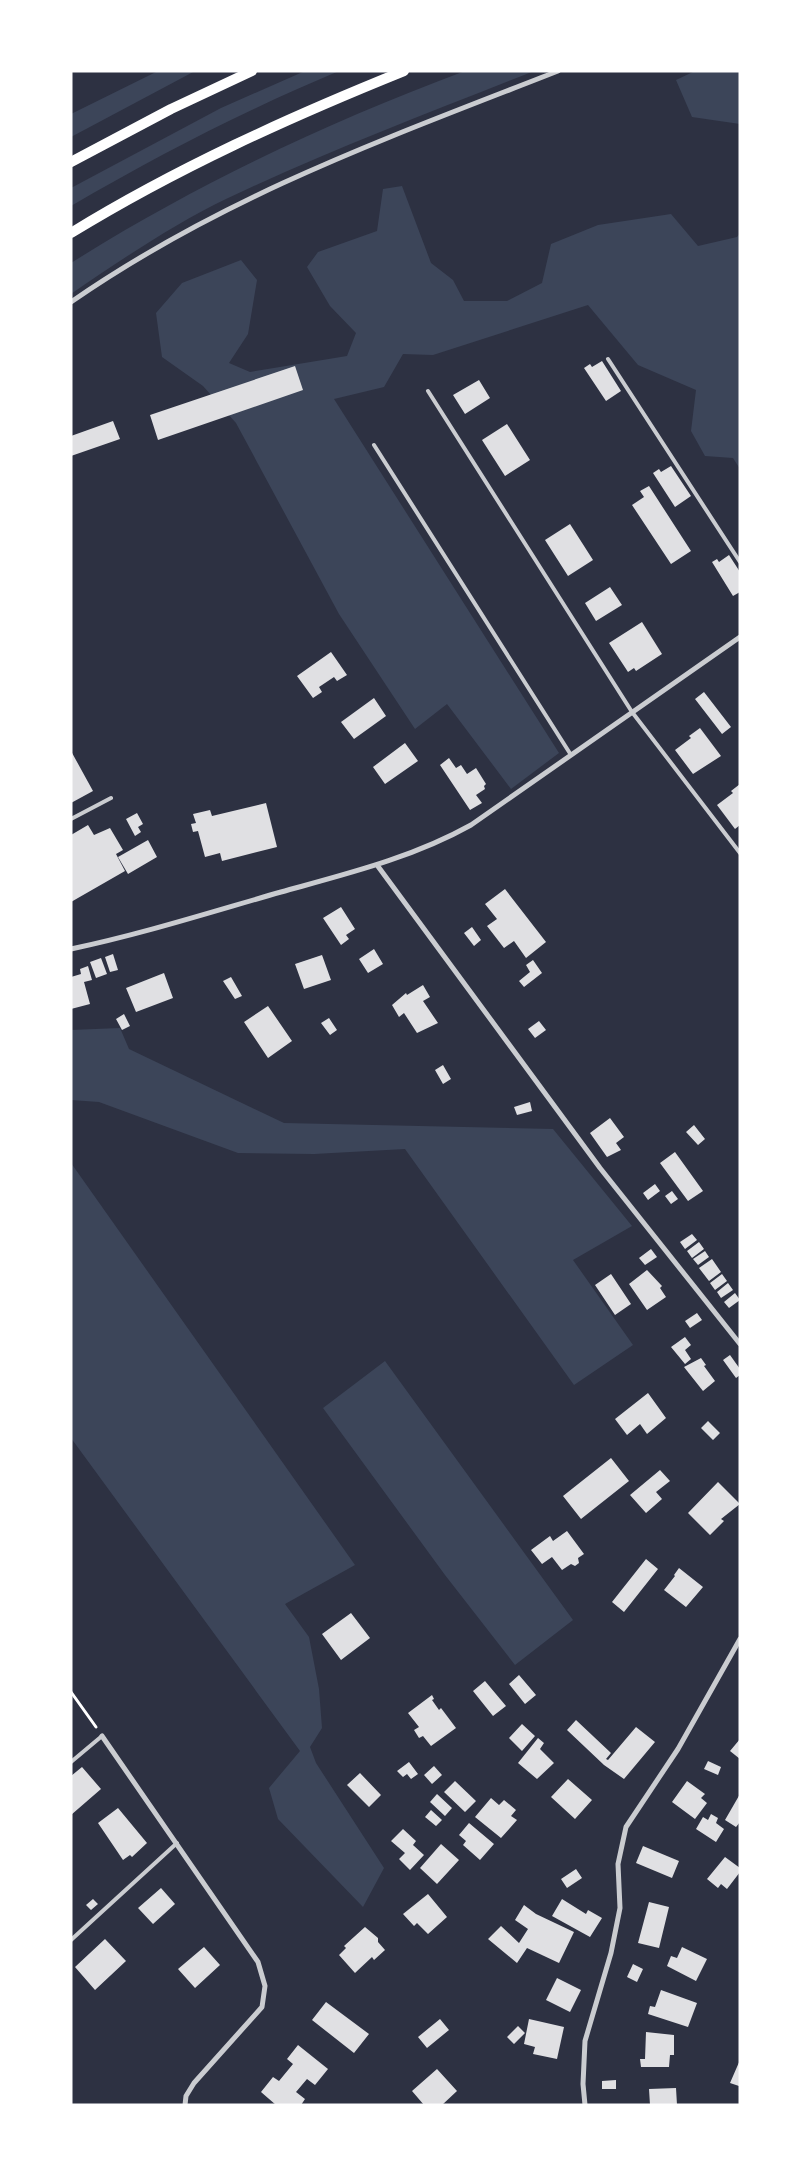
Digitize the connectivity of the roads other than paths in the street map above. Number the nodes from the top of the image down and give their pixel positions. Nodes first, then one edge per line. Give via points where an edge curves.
1 (252, 71) edge
2 (404, 71) edge
3 (558, 71) edge
4 (71, 162) edge
5 (71, 233) edge
6 (71, 302) edge
7 (608, 359) dead end
8 (428, 391) dead end
9 (374, 445) dead end
10 (740, 562) edge
11 (740, 637) edge
12 (632, 712) junction
13 (571, 755) junction
14 (111, 798) dead end
15 (71, 819) edge
16 (740, 853) edge
17 (377, 865) junction
18 (71, 950) edge
19 (740, 1344) edge
20 (740, 1639) edge
21 (102, 1736) joint
22 (71, 1762) edge
23 (176, 1844) junction
24 (71, 1940) edge
25 (185, 2105) edge
26 (585, 2105) edge

1 - 4 main road
2 - 5 main road via 245,140 146,190
3 - 6 street via 351,152 254,195 125,266
7 - 10 lane
8 - 12 lane
9 - 13 lane
11 - 12 street
12 - 13 street
12 - 16 lane
13 - 17 street via 448,838
14 - 15 lane
17 - 18 street
17 - 19 street via 600,1168
20 - 26 street via 678,1749 626,1827 618,1864 620,1908 611,1953 585,2042
21 - 22 lane
21 - 23 street
23 - 24 lane
23 - 25 street via 258,1962 265,1986 259,2013 194,2083

